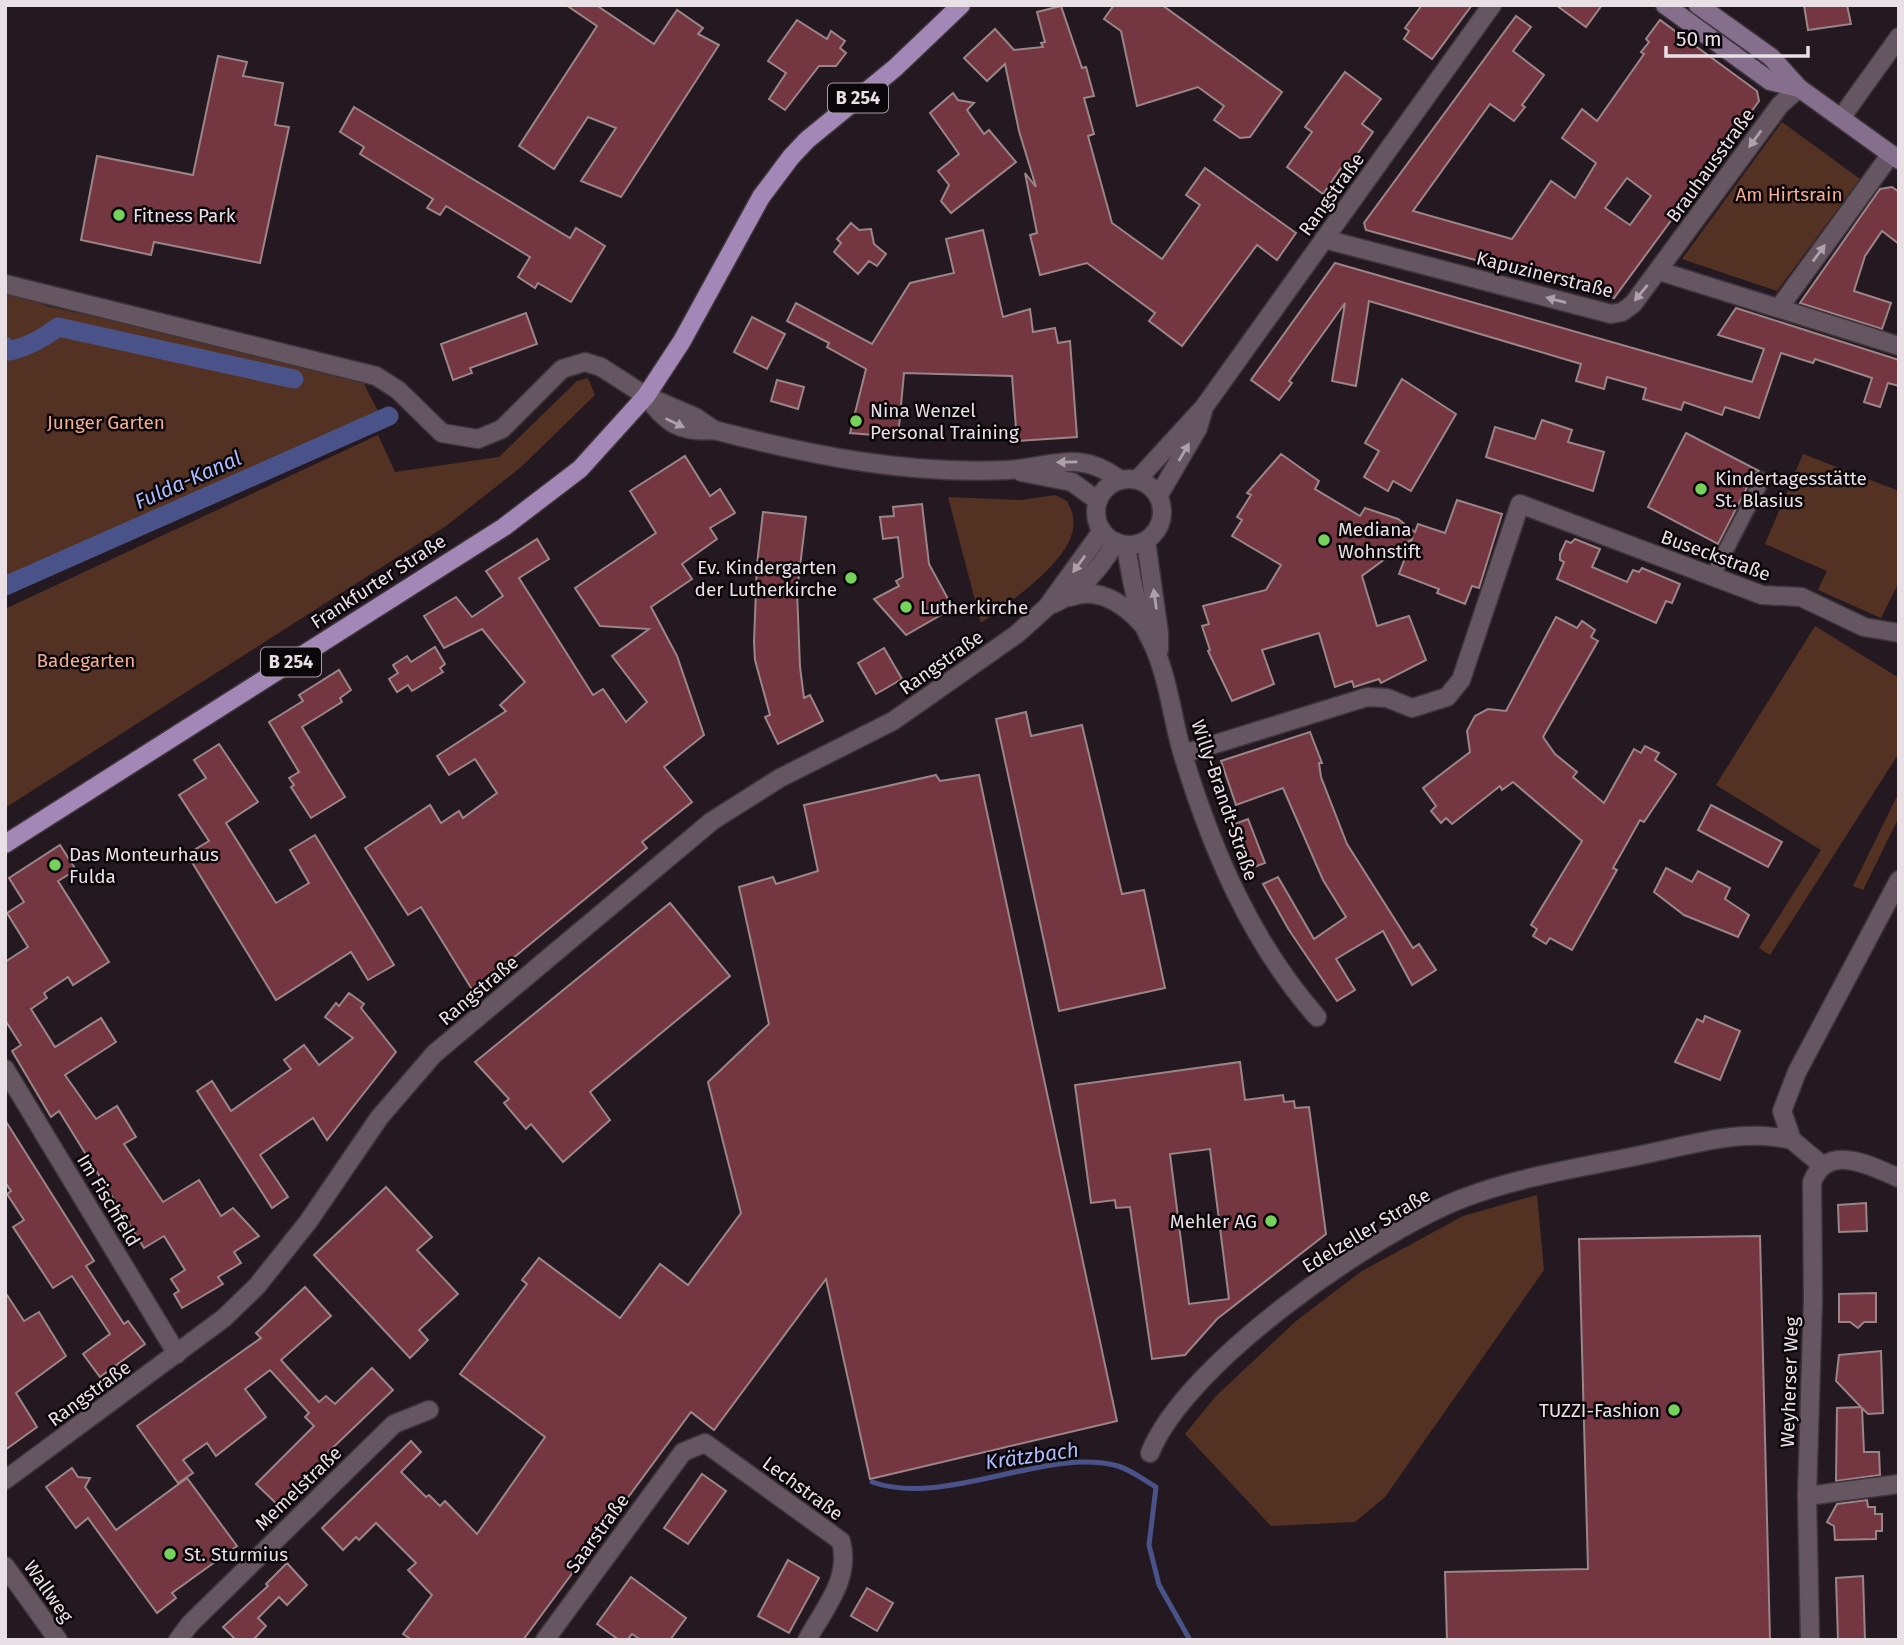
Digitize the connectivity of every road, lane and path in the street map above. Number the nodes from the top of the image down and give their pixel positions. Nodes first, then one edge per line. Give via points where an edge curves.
1 (961, 5) edge
2 (1492, 5) edge
3 (1665, 5) edge
4 (1698, 5) edge
5 (1899, 37) edge
6 (1799, 88) junction
7 (1841, 118) junction
8 (1895, 157) edge
9 (1324, 239) junction
10 (1658, 271) junction
11 (5, 284) edge
12 (1779, 308) junction
13 (1899, 346) edge
14 (646, 396) junction
15 (1205, 407) junction
16 (1010, 470) junction
17 (1138, 479) junction
18 (1119, 480) junction
19 (1762, 480) dead end
20 (1159, 495) junction
21 (1098, 501) junction
22 (1102, 530) junction
23 (1146, 541) junction
24 (1121, 544) junction
25 (1712, 577) junction
26 (1067, 598) junction
27 (1047, 607) junction
28 (1145, 628) junction
29 (1899, 633) edge
30 (1158, 657) junction
31 (1183, 754) junction
32 (5, 844) edge
33 (1899, 880) edge
34 (1317, 1017) dead end
35 (5, 1069) edge
36 (1791, 1140) junction
37 (1822, 1167) junction
38 (1899, 1178) edge
39 (177, 1354) junction
40 (429, 1410) dead end
41 (683, 1452) joint
42 (1150, 1453) dead end
43 (5, 1480) edge
44 (1899, 1484) edge
45 (1807, 1496) junction
46 (5, 1566) edge
47 (58, 1640) edge
48 (178, 1640) edge
49 (545, 1640) edge
50 (807, 1640) edge
51 (1810, 1640) edge

1 - 14 main road, Frankfurter Straße / B 254 via 895,68 807,140 777,174
2 - 9 street, Rangstraße
3 - 6 main road via 1770,81
4 - 6 main road via 1782,66
5 - 7 street
6 - 7 main road
6 -> 10 street, Brauhausstraße via 1780,105
7 - 8 main road
12 -> 8 street
10 -> 9 street, Kapuzinerstraße via 1633,304 1611,314
9 - 15 street, Rangstraße
10 - 12 street
11 - 14 street via 376,376 398,390 442,433 478,439 502,429 554,376 579,362 601,367
12 - 13 street
14 - 16 street via 670,404 714,430 842,460
14 - 32 main road, Frankfurter Straße / B 254 via 580,469 504,527
15 - 17 street, Rangstraße
20 -> 15 street, Rangstraße via 1198,428
18 -> 16 street via 1084,461
16 - 21 street via 1072,482
17 - 18 street
17 - 20 street
18 - 21 street via 1105,488
19 - 25 street
20 - 23 street via 1162,521
21 - 22 street via 1096,516
22 - 24 street
22 -> 27 street, Rangstraße
23 - 24 street
30 -> 23 street, Willy-Brandt-Straße
24 - 26 street, Rangstraße
24 - 28 street, Willy-Brandt-Straße
25 - 29 street, Buseckstraße via 1771,598 1801,597 1864,626
25 - 31 street, Buseckstraße via 1520,504 1454,693 1412,708 1387,698 1367,697
26 - 27 street, Rangstraße
26 - 28 street via 1079,593 1100,595 1126,608
27 - 39 street, Rangstraße via 990,654 893,721 780,778 712,821 435,1054 379,1118 308,1222 257,1286
28 - 30 street, Willy-Brandt-Straße
30 - 31 street, Willy-Brandt-Straße
31 - 34 street, Willy-Brandt-Straße via 1228,880 1261,943
33 - 36 street via 1797,1072 1782,1111
35 - 39 street, Im Fischfeld
36 - 37 street
36 - 42 street, Edelzeller Straße via 1744,1134 1512,1184 1439,1209 1349,1260 1260,1327 1181,1403
37 - 38 street via 1838,1159
37 - 45 street, Weyherser Weg via 1812,1182 1811,1198
39 - 43 street, Rangstraße
40 - 48 street, Memelstraße via 394,1424
41 - 49 street, Saarstraße
41 - 50 street, Lechstraße via 705,1443 841,1541 844,1573
44 - 45 street
45 - 51 street, Weyherser Weg
46 - 47 street, Wallweg

